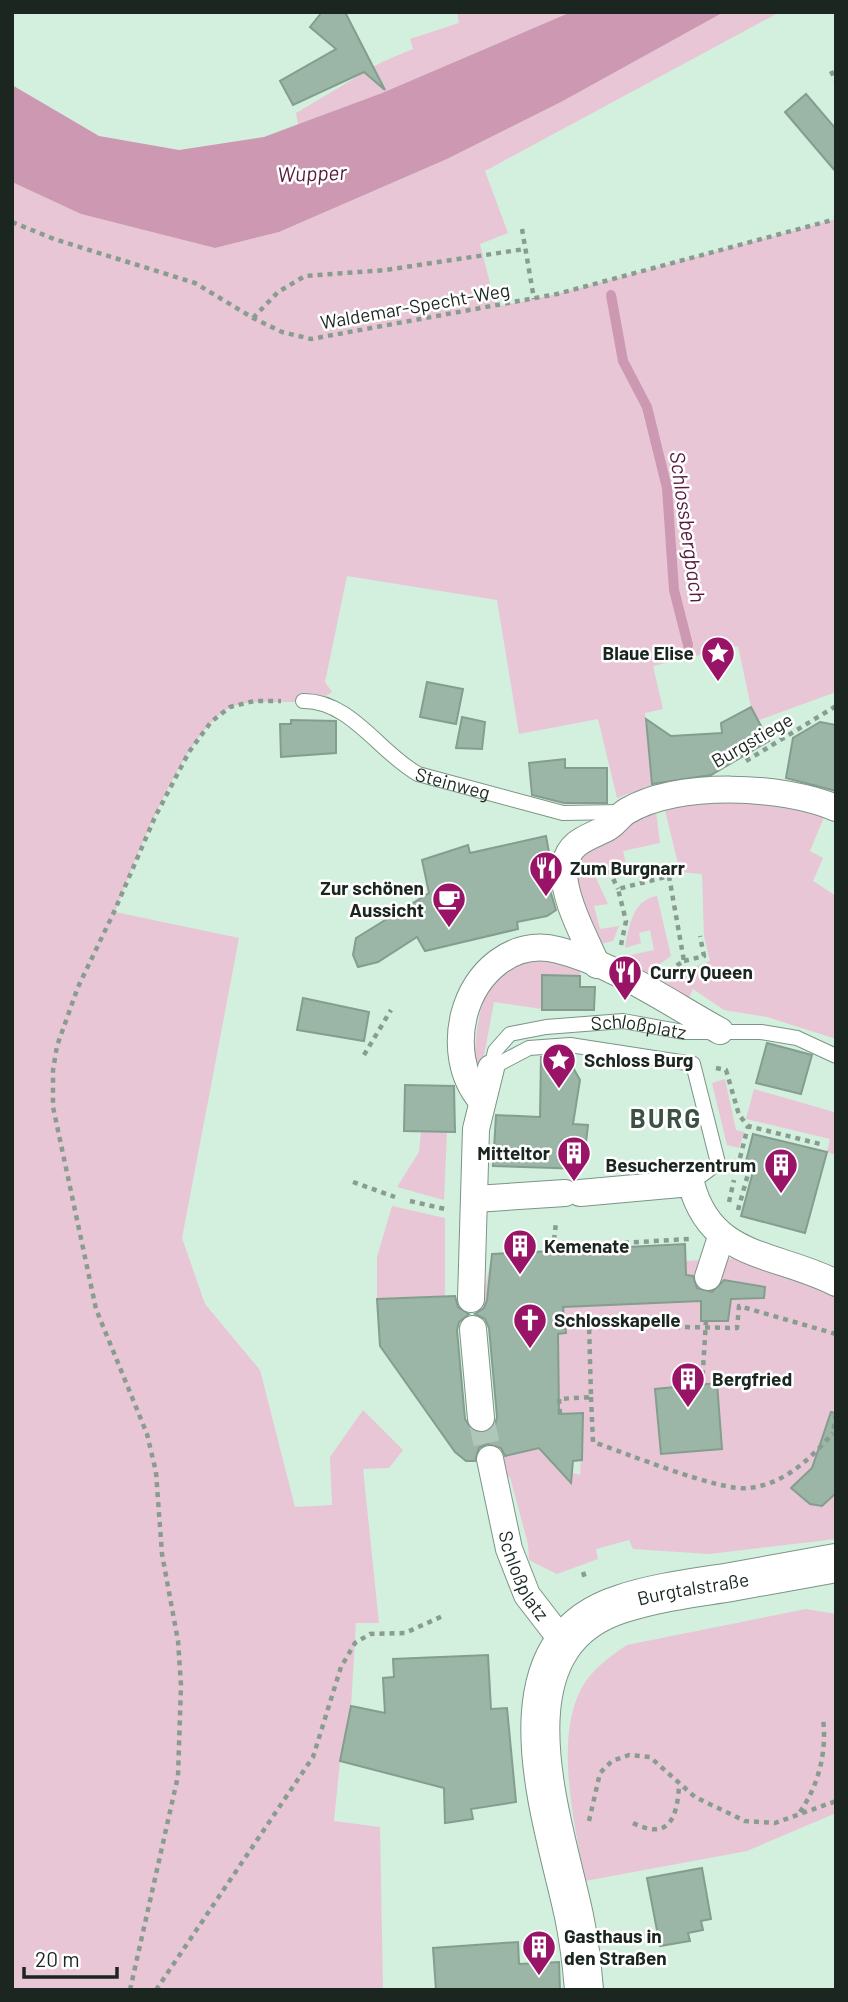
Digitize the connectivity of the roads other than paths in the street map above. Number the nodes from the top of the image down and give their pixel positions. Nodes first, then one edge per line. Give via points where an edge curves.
1 (303, 701) road end
2 (836, 808) edge
3 (626, 811) junction
4 (605, 969) junction
5 (720, 1031) junction
6 (836, 1056) edge
7 (491, 1068) junction
8 (481, 1100) junction
9 (691, 1183) junction
10 (465, 1205) junction
11 (721, 1237) junction
12 (708, 1277) dead end
13 (836, 1283) edge
14 (471, 1299) dead end
15 (473, 1329) dead end
16 (481, 1418) tunnel mouth
17 (490, 1459) tunnel mouth
18 (836, 1563) edge
19 (564, 1643) junction
20 (584, 1990) edge

1 - 3 lane, Steinweg via 319,701 343,714 418,774 563,813
2 - 3 street, Steinweg via 798,796 740,791 679,793
3 - 4 street, Steinweg via 608,828 577,842 565,865 564,878 576,916
4 - 5 street
4 - 8 street via 558,950 528,949 484,972 466,1007 460,1039 468,1081
5 - 6 lane, Schloßplatz via 797,1038
5 - 7 lane, Schloßplatz via 683,1032 602,1021 525,1030 502,1041
7 - 8 street, Schloßplatz
7 - 9 lane via 529,1048 570,1045 693,1064 718,1163
8 - 10 street, Schloßplatz
9 - 10 street
9 - 11 street via 702,1216
10 - 14 street, Schloßplatz
11 - 12 street
11 - 13 street
15 - 16 street
17 - 19 street, Schloßplatz via 509,1549 527,1595
18 - 19 main road, Burgtalstraße via 621,1604 581,1625
19 - 20 main road via 544,1692 540,1732

